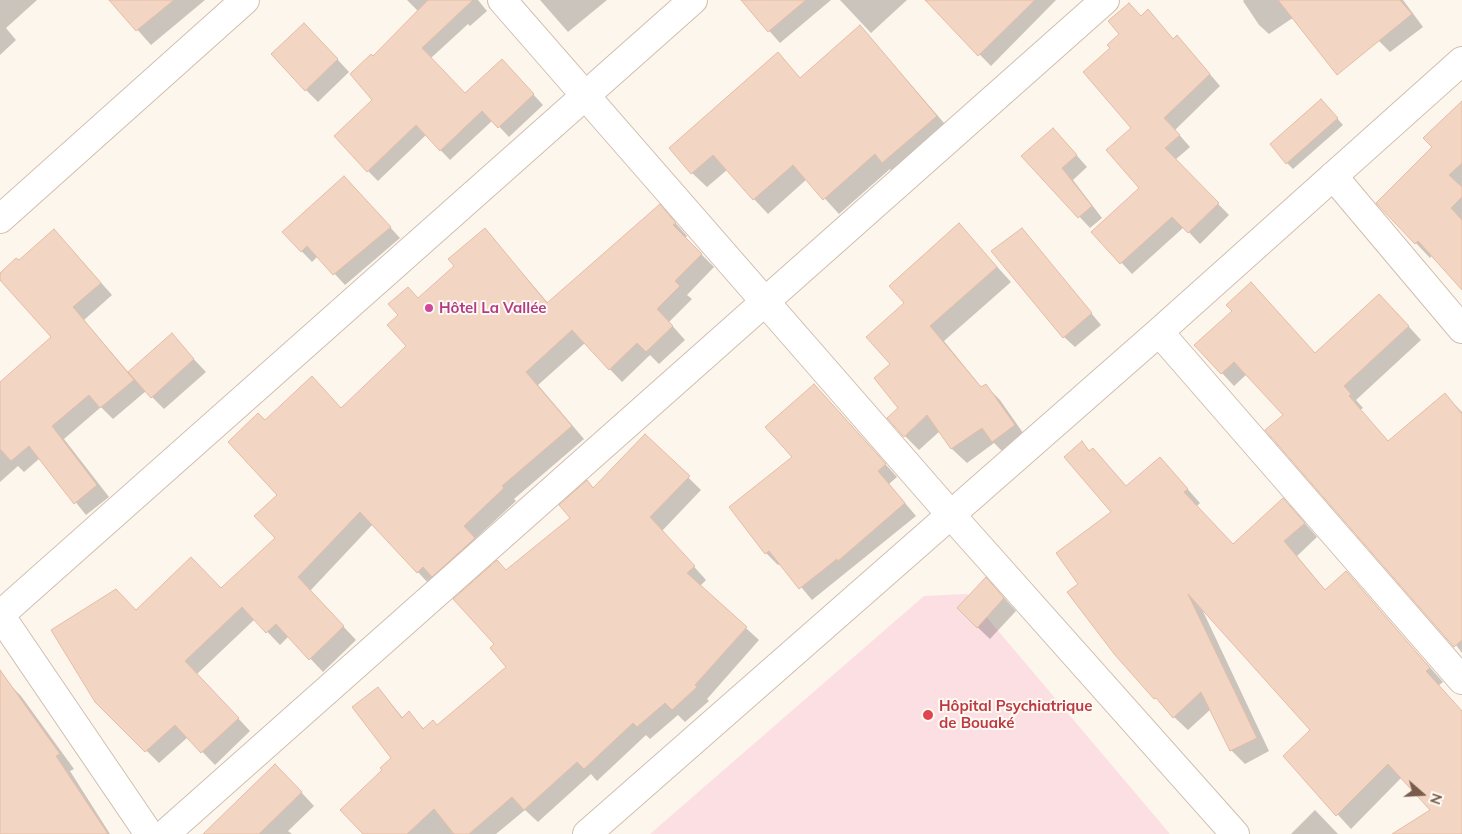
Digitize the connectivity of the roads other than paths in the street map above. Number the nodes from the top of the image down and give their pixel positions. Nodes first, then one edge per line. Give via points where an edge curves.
1 (245, 0) edge
2 (502, 0) edge
3 (693, 0) edge
4 (1105, 0) edge
5 (1462, 62) edge
6 (586, 95) junction
7 (1333, 176) junction
8 (0, 219) edge
9 (765, 301) junction
10 (1462, 329) edge
11 (1159, 332) junction
12 (951, 514) junction
13 (0, 615) edge
14 (1462, 680) edge
15 (149, 834) edge
16 (165, 834) edge
17 (587, 834) edge
18 (1235, 834) edge

1 - 8 street
2 - 6 street
3 - 6 street
4 - 9 street
5 - 7 street
6 - 9 street
6 - 13 street
7 - 10 street
7 - 11 street
9 - 12 street
9 - 16 street
11 - 12 street
11 - 14 street
12 - 17 street
12 - 18 street
13 - 15 street

